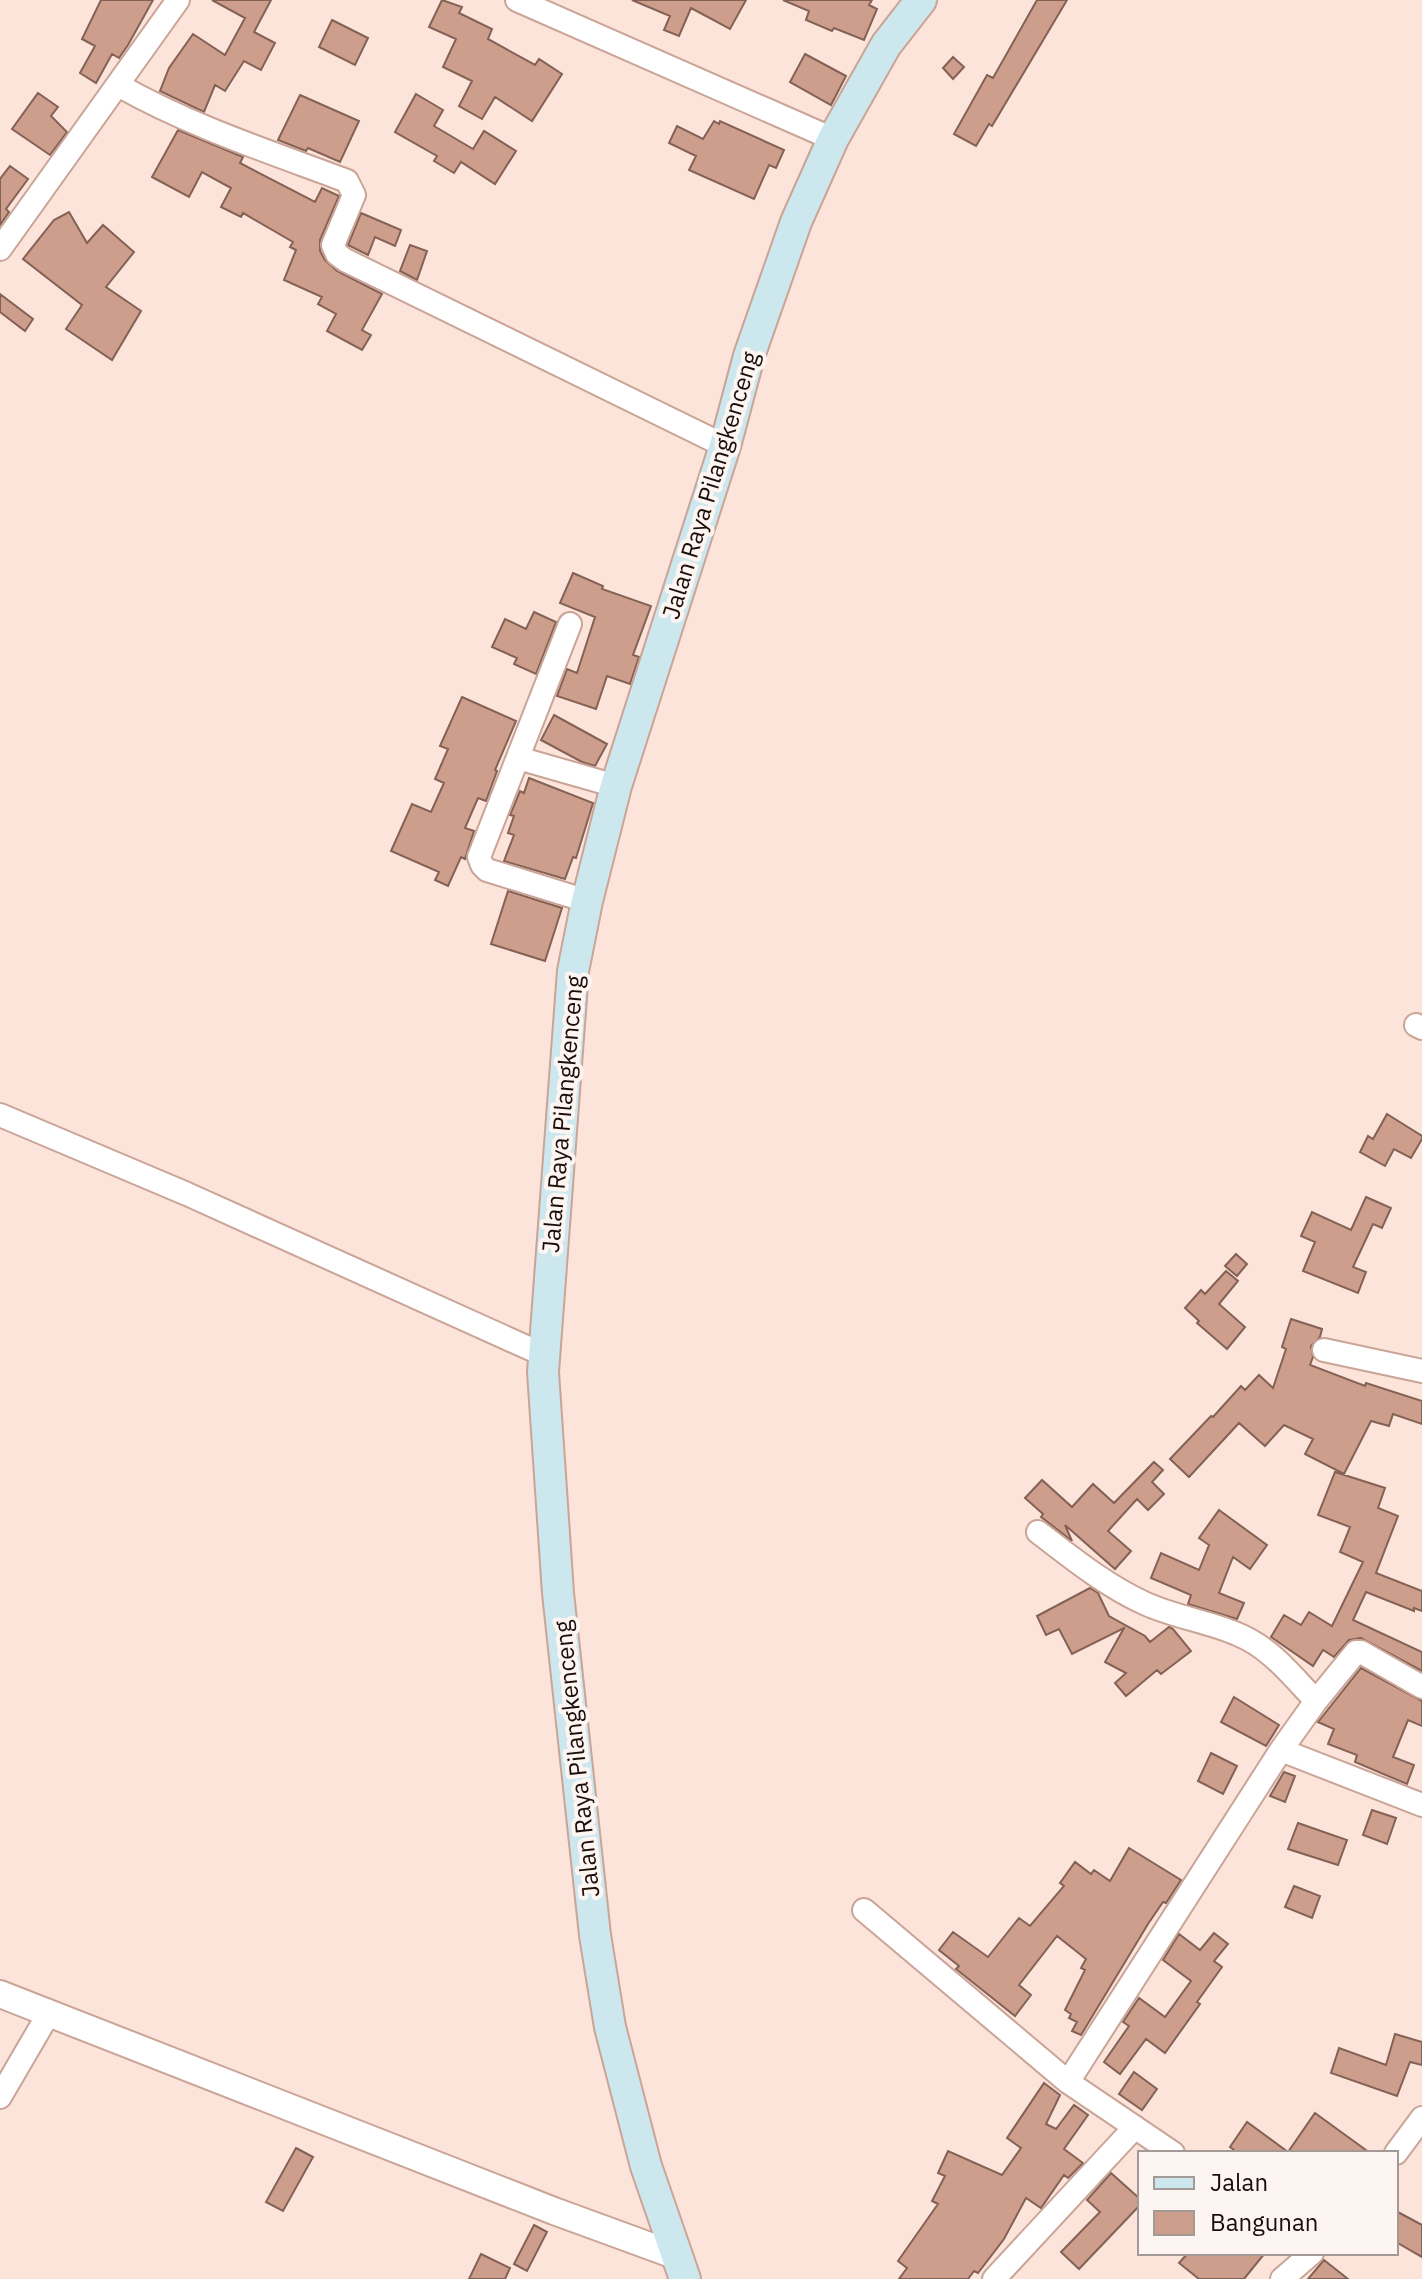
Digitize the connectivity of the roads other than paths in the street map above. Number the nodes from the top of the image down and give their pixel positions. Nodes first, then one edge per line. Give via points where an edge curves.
1 (178, 0) edge
2 (517, 0) edge
3 (921, 0) edge
4 (118, 85) junction
5 (833, 139) junction
6 (0, 249) edge
7 (725, 446) junction
8 (570, 624) dead end
9 (518, 758) junction
10 (616, 786) junction
11 (587, 901) junction
12 (0, 1115) edge
13 (1324, 1350) dead end
14 (544, 1355) junction
15 (1422, 1371) edge
16 (1038, 1532) dead end
17 (1422, 1687) edge
18 (1316, 1701) junction
19 (1281, 1750) junction
20 (1422, 1805) edge
21 (864, 1910) dead end
22 (0, 1994) edge
23 (49, 2013) junction
24 (1068, 2082) junction
25 (0, 2097) edge
26 (1422, 2118) edge
27 (1135, 2127) junction
28 (1170, 2151) edge
29 (1397, 2151) edge
30 (1309, 2255) edge
31 (681, 2268) edge
32 (994, 2279) edge
33 (1282, 2279) edge

1 - 4 street
2 - 5 street
3 - 5 main road, Jalan Raya Pilangkenceng via 886,45
4 - 6 street
4 - 7 street via 188,121 347,181 354,195 333,245 345,260
5 - 7 main road, Jalan Raya Pilangkenceng via 796,222 749,356
7 - 10 main road, Jalan Raya Pilangkenceng
8 - 9 street
9 - 10 street
9 - 11 street via 481,849 482,865
10 - 11 main road, Jalan Raya Pilangkenceng
11 - 14 main road, Jalan Raya Pilangkenceng via 573,971
12 - 14 street
13 - 15 street
14 - 31 main road, Jalan Raya Pilangkenceng via 558,1593 595,1935 623,2081
16 - 18 street via 1124,1593 1238,1634 1274,1657
17 - 18 street via 1361,1652 1352,1654
18 - 19 street
19 - 20 street
19 - 24 street
21 - 24 street
22 - 23 street
23 - 25 street
23 - 31 street via 539,2205
24 - 27 street
26 - 29 street
27 - 28 street
27 - 32 street
30 - 33 street

